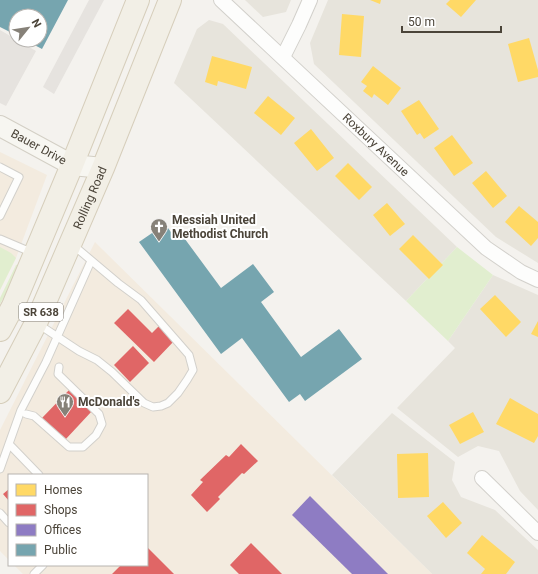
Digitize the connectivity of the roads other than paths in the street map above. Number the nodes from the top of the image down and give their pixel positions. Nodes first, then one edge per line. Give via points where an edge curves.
1 (138, 0) edge
2 (170, 0) edge
3 (221, 0) edge
4 (310, 0) edge
5 (283, 57) junction
6 (0, 126) edge
7 (72, 165) junction
8 (0, 167) edge
9 (103, 168) junction
10 (0, 216) edge
11 (0, 238) edge
12 (70, 243) junction
13 (34, 254) junction
14 (91, 261) junction
15 (538, 280) edge
16 (36, 323) junction
17 (0, 330) edge
18 (58, 337) junction
19 (59, 366) dead end
20 (0, 392) edge
21 (26, 414) dead end
22 (9, 444) junction
23 (1, 465) edge
24 (38, 474) edge
25 (482, 478) dead end
26 (0, 513) edge
27 (8, 522) edge
28 (538, 533) edge
29 (42, 566) edge
30 (34, 574) edge

1 - 7 main road, SR 638
2 - 9 main road, Rolling Road / SR 638
3 - 5 street, Roxbury Avenue
4 - 5 street
5 - 15 street, Roxbury Avenue via 486,248 521,272
6 - 7 street, Bauer Drive
7 - 9 street, Bauer Drive
7 - 13 main road, SR 638
8 - 10 lane via 19,177
9 - 12 main road, Rolling Road / SR 638
11 - 13 lane
12 - 14 lane
12 - 16 main road, Rolling Road / SR 638
13 - 17 main road, SR 638 via 13,306
14 - 18 lane
14 - 18 lane via 141,300 189,355 193,370 168,403 153,407 144,403 97,360
16 - 18 lane
16 - 20 main road, Rolling Road / SR 638
18 - 22 lane via 21,410
19 - 21 lane via 58,374 99,414 102,424 96,435 83,447 69,447 34,416
22 - 23 lane
22 - 24 lane
25 - 28 street
26 - 27 lane
29 - 30 lane

